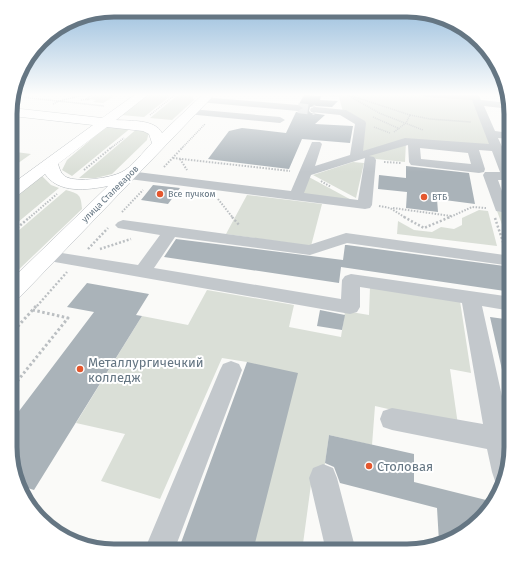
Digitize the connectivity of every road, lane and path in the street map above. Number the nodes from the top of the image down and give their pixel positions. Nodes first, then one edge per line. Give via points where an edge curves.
1 (87, 120) edge
2 (107, 120) edge
3 (144, 120) edge
4 (183, 120) edge
5 (366, 120) edge
6 (368, 120) edge
7 (370, 120) edge
8 (398, 120) edge
9 (407, 120) edge
10 (448, 120) edge
11 (485, 120) edge
12 (104, 122) junction
13 (476, 122) dead end
14 (17, 123) edge
15 (406, 123) junction
16 (138, 125) junction
17 (399, 128) junction
18 (92, 131) junction
19 (405, 131) dead end
20 (426, 131) dead end
21 (391, 133) junction
22 (490, 134) junction
23 (395, 135) dead end
24 (504, 135) edge
25 (386, 137) dead end
26 (159, 144) junction
27 (316, 144) dead end
28 (457, 146) junction
29 (496, 148) junction
30 (356, 156) junction
31 (173, 158) dead end
32 (180, 158) junction
33 (370, 160) dead end
34 (50, 163) junction
35 (504, 166) edge
36 (81, 173) dead end
37 (306, 173) junction
38 (129, 175) junction
39 (504, 178) edge
40 (207, 185) junction
41 (17, 188) edge
42 (59, 192) dead end
43 (296, 196) junction
44 (365, 205) junction
45 (390, 208) junction
46 (492, 209) dead end
47 (504, 209) edge
48 (451, 216) junction
49 (123, 225) dead end
50 (17, 228) edge
51 (165, 231) junction
52 (257, 243) junction
53 (96, 251) dead end
54 (49, 256) junction
55 (504, 260) edge
56 (142, 272) junction
57 (17, 288) edge
58 (471, 298) junction
59 (504, 303) edge
60 (32, 310) dead end
61 (232, 370) dead end
62 (17, 380) edge
63 (392, 419) dead end
64 (499, 439) junction
65 (503, 460) edge
66 (322, 478) dead end
67 (162, 544) edge
68 (339, 544) edge

1 - 12 main road
2 - 12 main road
3 - 16 path
4 - 26 main road, улица Сталеваров
5 - 30 street
6 - 21 path
7 - 17 path
8 - 15 path
9 - 15 path
10 - 13 path
11 - 22 street
12 - 16 main road
12 - 18 main road
14 - 18 main road
15 - 17 path
15 - 20 path
16 - 26 main road via 152,129
16 - 36 path
17 - 19 path
17 - 21 path
18 - 34 main road
21 - 23 path
21 - 25 path
22 - 24 street
22 - 29 street
26 - 38 main road, улица Сталеваров
27 - 37 street
28 - 28 street via 414,144 415,162 479,169 473,150
28 - 29 street
28 - 30 street via 405,141
29 - 35 street
30 - 37 street
31 - 32 path
32 - 37 path
32 - 40 path via 188,172
33 - 44 street
34 - 38 main road via 55,176 69,183 102,183
34 - 41 main road
37 - 43 street
37 - 44 path
38 - 40 street
38 - 54 main road, улица Сталеваров
39 - 47 street via 490,175 501,208
40 - 43 street
40 - 52 path via 234,220
42 - 50 path
43 - 44 street
44 - 45 path
45 - 48 path
45 - 48 path via 424,228
46 - 48 path via 472,207
49 - 51 street
51 - 52 street
51 - 53 path
51 - 56 street
52 - 55 street via 310,250 346,238
54 - 56 street
54 - 57 main road, улица Сталеваров
56 - 58 street via 350,307 351,280
58 - 59 street
58 - 64 street
60 - 62 path via 68,318
61 - 67 street
63 - 64 street
64 - 65 street
66 - 68 street

